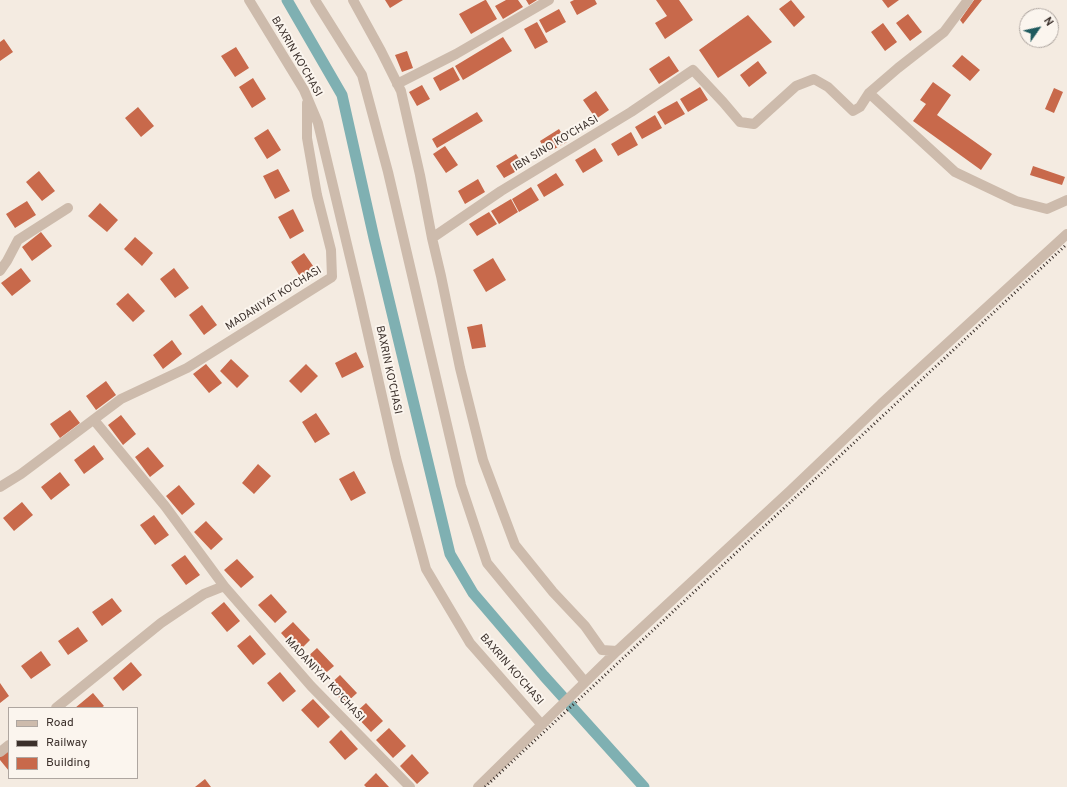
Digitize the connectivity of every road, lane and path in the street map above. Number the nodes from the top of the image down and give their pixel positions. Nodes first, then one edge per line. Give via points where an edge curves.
1 (248, 0) edge
2 (315, 0) edge
3 (353, 0) edge
4 (549, 0) edge
5 (968, 0) edge
6 (397, 84) junction
7 (869, 93) junction
8 (307, 99) junction
9 (1067, 200) edge
10 (68, 208) dead end
11 (1067, 234) edge
12 (432, 238) junction
13 (0, 271) edge
14 (94, 420) junction
15 (0, 487) edge
16 (224, 586) junction
17 (616, 651) junction
18 (585, 682) junction
19 (57, 707) edge
20 (542, 725) junction
21 (8, 746) edge
22 (0, 752) edge
23 (410, 787) edge
24 (478, 787) edge

1 - 8 street, BAXRIN KO'CHASI via 304,90
2 - 18 street via 362,75 388,172 461,485 486,563
3 - 6 street
4 - 6 street via 456,54
5 - 7 street via 944,32
6 - 12 street via 401,91
7 - 9 street via 955,172 1016,201 1047,209
7 - 12 street, IBN SINO KO'CHASI via 860,107 853,111 828,87 814,79 796,86 754,124 740,122 693,70 631,112 501,191
8 - 14 street, MADANIYAT KO'CHASI via 307,138 331,250 332,277 187,368 121,399
8 - 20 street, BAXRIN KO'CHASI via 318,123 396,458 426,569 470,643
10 - 13 street via 18,240
11 - 17 street via 880,404 790,491
12 - 17 street via 483,460 515,545 585,626 602,650
14 - 15 street, MADANIYAT KO'CHASI
14 - 16 street, MADANIYAT KO'CHASI via 165,506
16 - 19 street via 204,594 161,622
16 - 23 street, MADANIYAT KO'CHASI via 311,686
17 - 18 street
18 - 20 street
20 - 24 street
21 - 22 street

